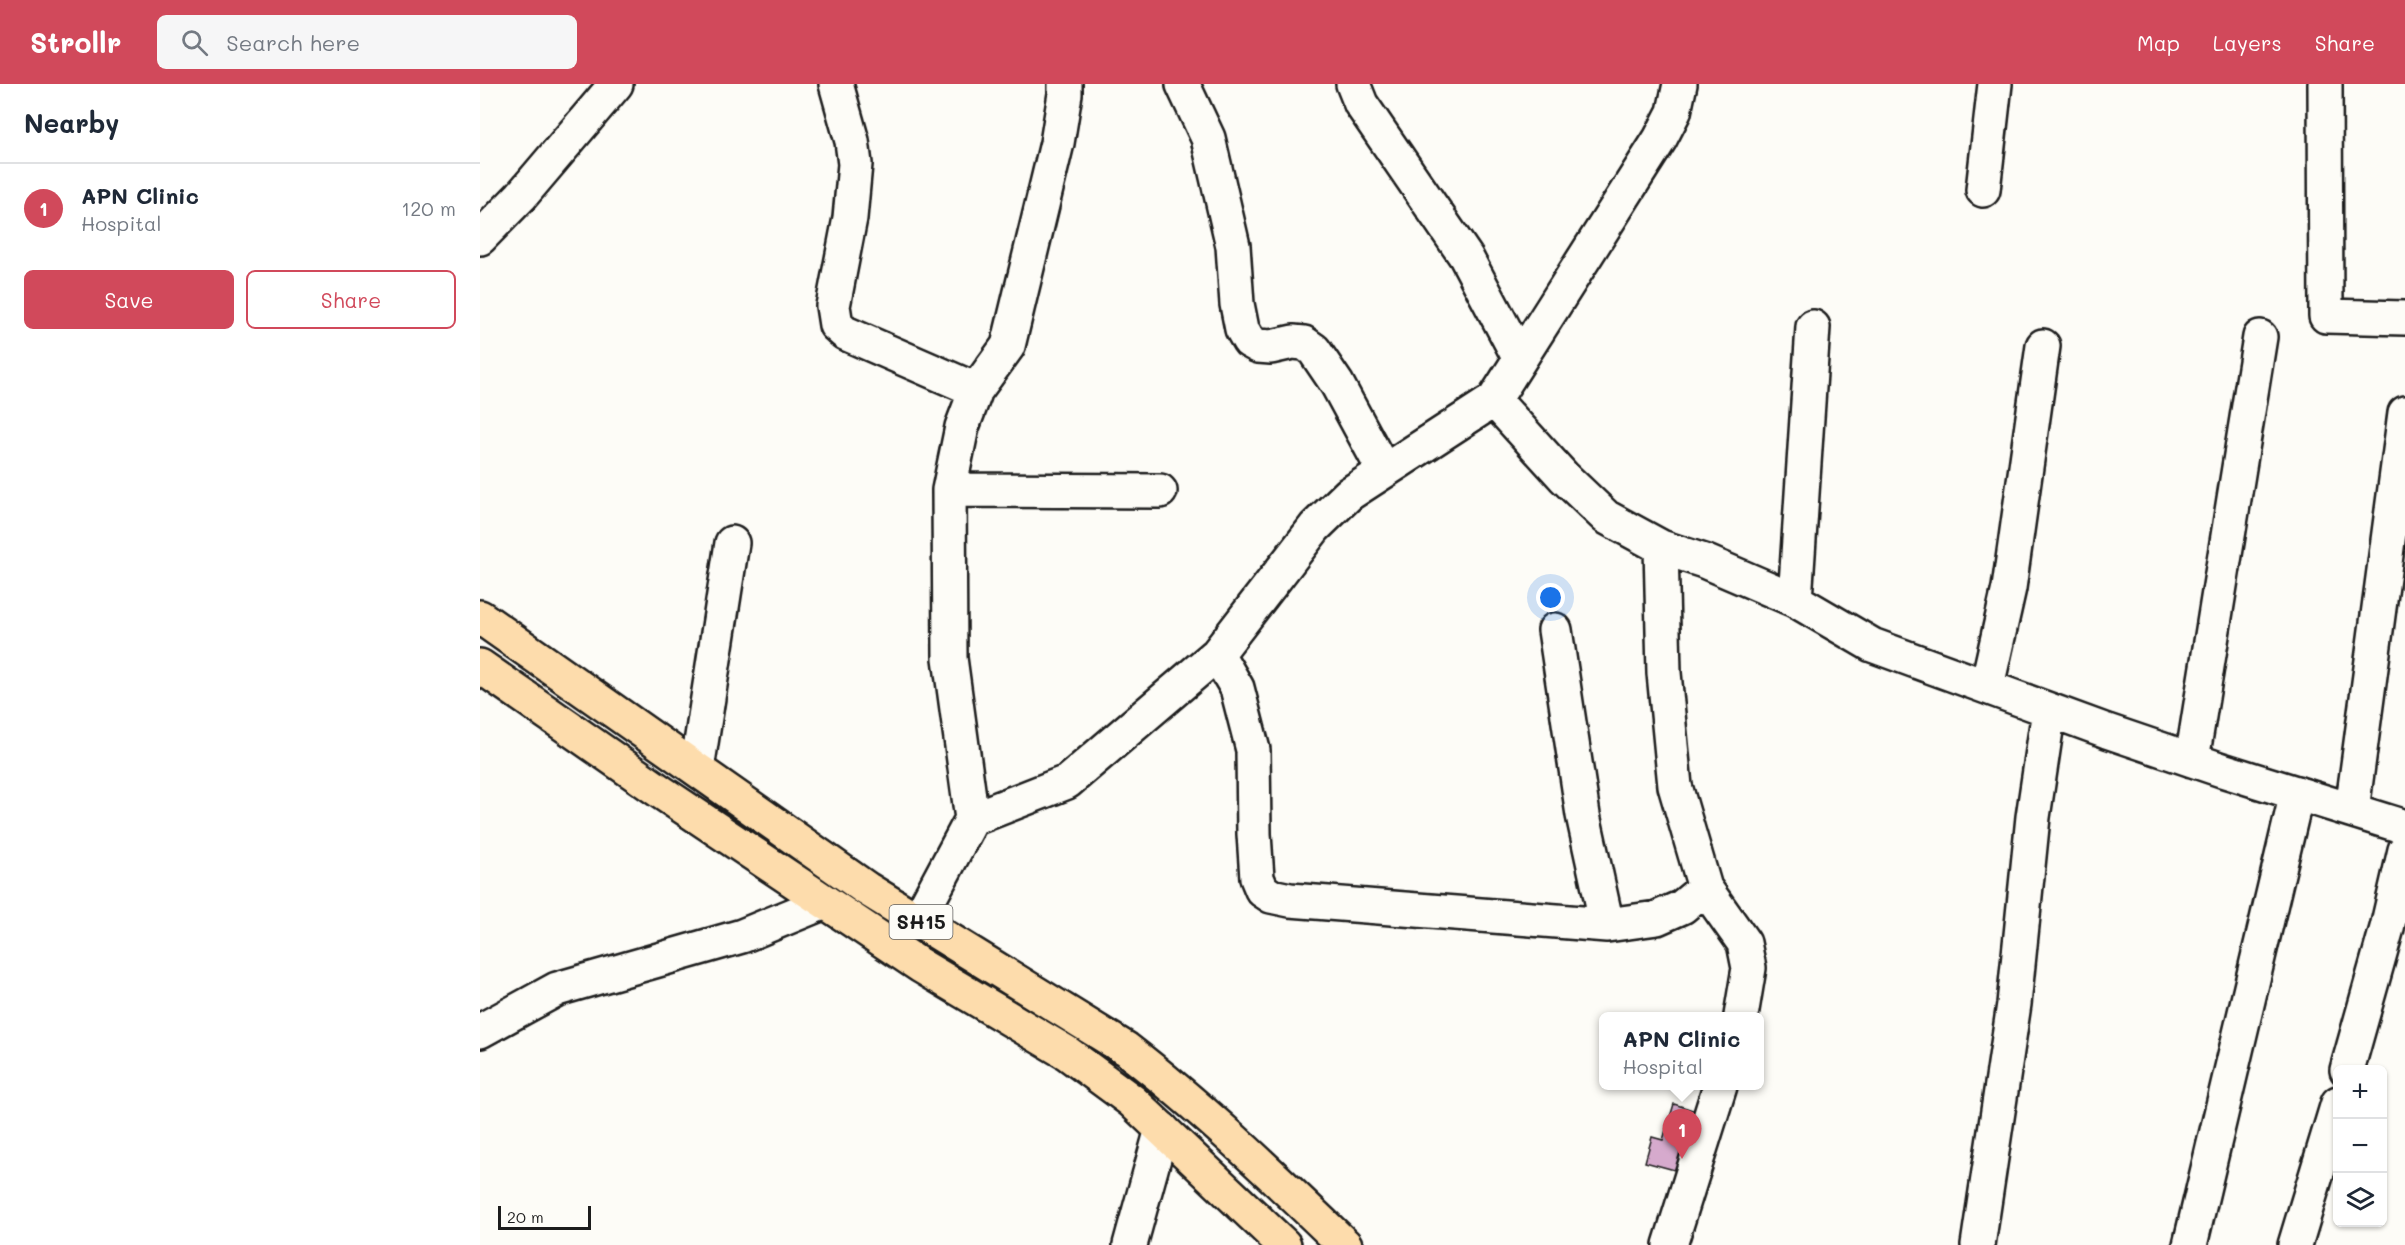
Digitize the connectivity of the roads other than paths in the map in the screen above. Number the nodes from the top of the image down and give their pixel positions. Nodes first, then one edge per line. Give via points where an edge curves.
1 (616, 84) edge
2 (836, 84) edge
3 (1065, 84) edge
4 (1353, 84) edge
5 (1680, 84) edge
6 (1995, 84) edge
7 (2325, 84) edge
8 (1183, 85) edge
9 (1983, 190) dead end
10 (480, 238) edge
11 (2405, 318) edge
12 (1813, 327) dead end
13 (2260, 337) dead end
14 (2043, 346) dead end
15 (1520, 359) junction
16 (976, 390) junction
17 (1494, 400) junction
18 (2405, 412) edge
19 (1384, 471) junction
20 (949, 490) junction
21 (1160, 491) dead end
22 (732, 543) dead end
23 (1661, 547) junction
24 (1795, 600) junction
25 (480, 617) edge
26 (1555, 630) dead end
27 (1217, 654) junction
28 (480, 666) edge
29 (1987, 686) junction
30 (2049, 710) junction
31 (2192, 760) junction
32 (697, 770) junction
33 (2297, 794) junction
34 (2352, 810) junction
35 (972, 819) junction
36 (2405, 827) edge
37 (2405, 850) edge
38 (1705, 888) junction
39 (825, 902) junction
40 (918, 920) junction
41 (1607, 925) junction
42 (1742, 1012) edge
43 (480, 1031) edge
44 (2348, 1065) edge
45 (1719, 1090) edge
46 (2333, 1117) edge
47 (1162, 1129) junction
48 (1130, 1245) edge
49 (1284, 1245) edge
50 (1345, 1245) edge
51 (1670, 1245) edge
52 (1978, 1245) edge
53 (2190, 1245) edge
54 (2295, 1245) edge

1 - 10 street
2 - 16 street via 855,164 850,218 833,306 836,325 845,333
3 - 16 street via 1057,143 1008,346
4 - 15 street via 1361,104 1466,257
5 - 15 street via 1674,112 1660,139
6 - 9 street
7 - 11 street via 2326,316
8 - 19 street via 1208,138 1216,170 1233,246 1242,328 1249,341 1258,346 1293,342 1314,350
12 - 24 street
13 - 31 street
14 - 29 street via 2009,588
15 - 17 street
16 - 20 street via 962,427
17 - 19 street
17 - 23 street via 1530,442 1606,517
18 - 34 street
19 - 27 street via 1349,494 1315,527
20 - 21 street
20 - 35 street via 950,658
22 - 32 street
23 - 24 street
23 - 38 street via 1664,673 1675,786
24 - 29 street via 1872,645
25 - 32 main road, SH15
26 - 41 street via 1583,815
27 - 35 street via 1067,782
27 - 41 street via 1237,688 1253,750 1257,878 1262,890 1290,900
28 - 39 main road, SH15
29 - 30 street
30 - 31 street
30 - 52 street via 2033,817 2014,1004
31 - 33 street
32 - 40 main road, SH15
33 - 34 street
33 - 53 street
34 - 36 street
35 - 40 street
37 - 44 street
38 - 41 street via 1682,907 1657,918
38 - 42 street via 1744,943 1749,968
39 - 43 street via 742,936 558,988
39 - 47 main road, SH15 via 921,966 1067,1053 1132,1101
40 - 50 main road, SH15 via 1126,1049 1233,1139
45 - 51 street
46 - 54 street
47 - 48 street
47 - 49 main road, SH15

